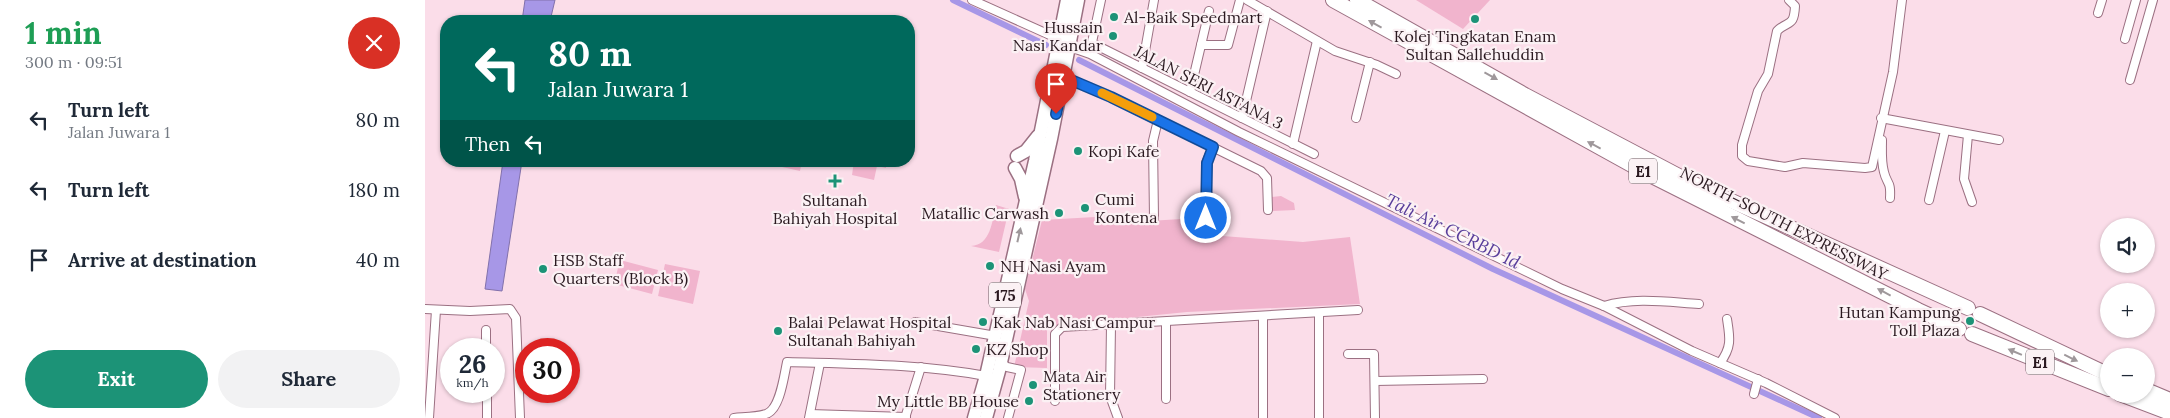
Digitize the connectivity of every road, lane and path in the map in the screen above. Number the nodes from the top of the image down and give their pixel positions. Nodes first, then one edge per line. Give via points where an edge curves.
1 (972, 0) edge
2 (1067, 0) edge
3 (1078, 0) edge
4 (1101, 0) edge
5 (1154, 0) edge
6 (1239, 0) edge
7 (1247, 0) edge
8 (1333, 0) edge
9 (1357, 0) edge
10 (1789, 0) edge
11 (1902, 0) edge
12 (2102, 0) edge
13 (2136, 0) edge
14 (2153, 0) edge
15 (1209, 11) dead end
16 (1267, 11) junction
17 (2098, 13) dead end
18 (2125, 39) dead end
19 (1317, 41) junction
20 (1092, 43) junction
21 (1065, 44) junction
22 (1201, 45) junction
23 (1090, 54) junction
24 (1369, 62) junction
25 (1142, 68) junction
26 (1396, 74) dead end
27 (1064, 77) junction
28 (2130, 80) dead end
29 (1190, 92) junction
30 (1242, 118) junction
31 (1356, 118) dead end
32 (1883, 119) junction
33 (1158, 120) junction
34 (1041, 131) junction
35 (1945, 131) junction
36 (1968, 135) junction
37 (1999, 140) dead end
38 (1293, 144) junction
39 (1213, 147) junction
40 (1314, 154) dead end
41 (1039, 168) junction
42 (1890, 198) dead end
43 (1929, 200) dead end
44 (1026, 202) junction
45 (1972, 202) dead end
46 (1268, 210) dead end
47 (1206, 218) dead end
48 (1154, 219) dead end
49 (1699, 304) dead end
50 (1604, 306) junction
51 (425, 309) edge
52 (436, 310) junction
53 (1358, 310) dead end
54 (1319, 313) junction
55 (1263, 316) junction
56 (1727, 319) dead end
57 (915, 322) dead end
58 (1166, 322) junction
59 (1111, 325) junction
60 (485, 330) dead end
61 (996, 336) junction
62 (485, 338) edge
63 (1348, 354) dead end
64 (1000, 362) junction
65 (820, 363) junction
66 (1720, 363) junction
67 (921, 367) junction
68 (2100, 371) edge
69 (986, 376) junction
70 (1483, 379) dead end
71 (1375, 381) junction
72 (2100, 385) edge
73 (2155, 394) edge
74 (1166, 399) dead end
75 (2170, 400) edge
76 (1055, 401) dead end
77 (487, 403) edge
78 (2144, 403) edge
79 (2170, 413) edge
80 (809, 416) edge
81 (857, 416) edge
82 (429, 418) edge
83 (487, 418) edge
84 (520, 418) edge
85 (735, 418) edge
86 (906, 418) edge
87 (974, 418) edge
88 (986, 418) edge
89 (1009, 418) edge
90 (1118, 418) edge
91 (1263, 418) edge
92 (1319, 418) edge
93 (1375, 418) edge
94 (1835, 418) edge

1 - 21 street
2 - 21 highway, 175
3 - 21 highway, 175
4 - 20 street
5 - 25 street
6 - 22 street via 1228,45
7 - 16 street
72 -> 8 highway, NORTH–SOUTH EXPRESSWAY / E1 via 1918,310 1648,174
9 -> 68 highway, NORTH–SOUTH EXPRESSWAY / E1 via 1525,95 1686,180
10 - 32 street via 1795,6 1792,20 1777,31 1767,78 1759,88 1747,125 1741,151 1743,158 1785,167 1797,163 1869,168 1875,160
11 - 32 street
12 - 17 street
13 - 18 street
14 - 28 street
15 - 22 street
16 - 19 street
16 - 30 street
19 - 24 street via 1342,54
19 - 38 street
20 - 23 street
20 - 25 street, JALAN SERI ASTANA 3
21 - 23 street
21 - 27 highway, 175
21 - 34 highway, 175
22 - 29 street
23 - 50 street via 1239,132
24 - 26 street
24 - 31 street
25 - 29 street, JALAN SERI ASTANA 3
27 - 33 street
27 - 41 highway, 175
29 - 30 street, JALAN SERI ASTANA 3
30 - 38 street, JALAN SERI ASTANA 3
32 - 35 street
32 - 42 street via 1881,158 1891,186
33 - 39 street
33 - 48 street via 1153,141
34 - 41 highway, 175
34 - 44 highway via 1016,162
35 - 36 street
35 - 43 street
36 - 37 street
36 - 45 street via 1964,179
38 - 40 street, JALAN SERI ASTANA 3
39 - 46 street via 1265,173
39 - 47 street via 1207,163
41 - 44 highway, 175
41 - 64 highway, 175
61 -> 44 highway, 175
49 - 50 street via 1662,300
50 - 66 street
51 - 52 street
52 - 82 street
52 - 84 street via 510,309 514,313
53 - 54 street
54 - 55 street
54 - 92 street
55 - 58 street
55 - 91 street
56 - 66 street via 1729,350
57 - 61 street
58 - 59 street
58 - 74 street
59 - 76 street via 1062,327 1057,330
59 - 90 street via 1110,396
60 - 62 street
61 - 69 highway, 175
63 - 71 street via 1374,354
64 - 88 highway, 175
64 - 89 street via 1021,370
65 - 67 street
65 - 80 street
65 - 85 street via 787,362 773,410 767,414
66 - 94 street via 1756,387
67 - 69 street
67 - 86 street
69 - 87 highway, 175
70 - 71 street
71 - 93 street
73 - 75 highway
77 - 83 street
78 - 79 highway
80 - 81 street
81 - 86 street

